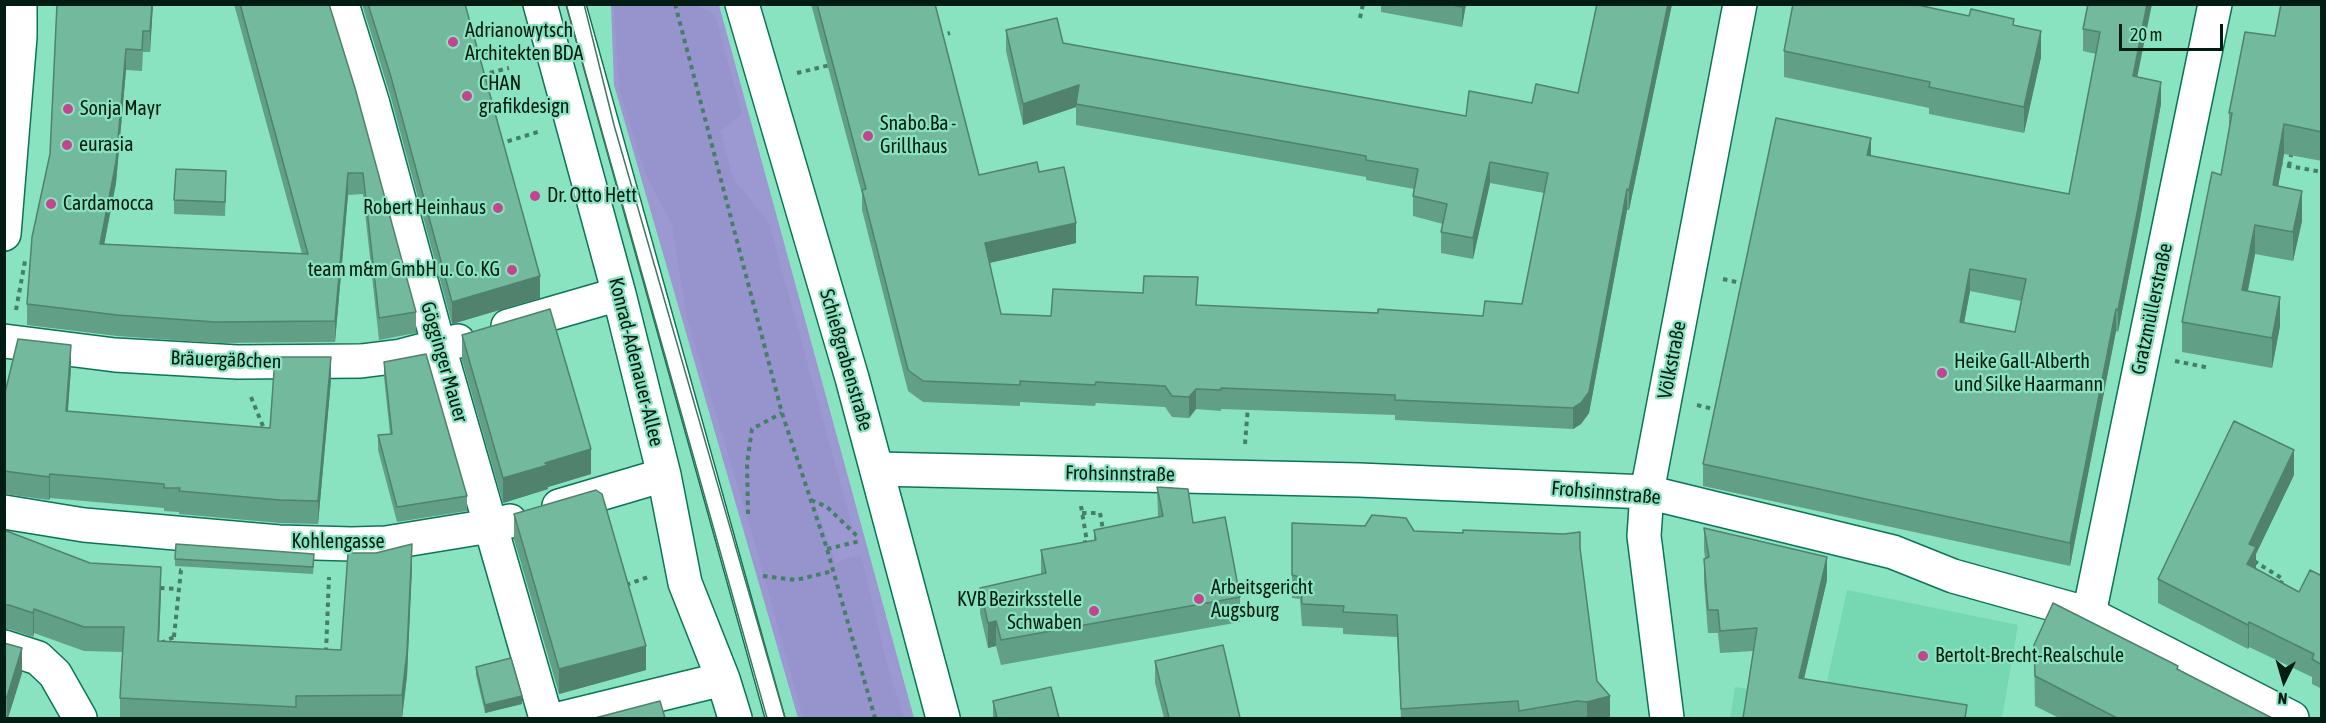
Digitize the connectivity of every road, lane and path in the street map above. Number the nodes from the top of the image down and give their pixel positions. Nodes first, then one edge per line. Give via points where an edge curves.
1 (20, 4) edge
2 (342, 4) edge
3 (540, 4) edge
4 (576, 4) edge
5 (591, 4) edge
6 (675, 4) edge
7 (742, 4) edge
8 (1363, 4) edge
9 (1740, 4) edge
10 (2215, 4) edge
11 (1360, 18) dead end
12 (950, 33) dead end
13 (586, 36) junction
14 (938, 36) edge
15 (504, 48) dead end
16 (472, 54) edge
17 (834, 63) edge
18 (509, 68) dead end
19 (478, 76) edge
20 (765, 82) junction
21 (573, 120) junction
22 (494, 146) edge
23 (2291, 155) edge
24 (2277, 164) edge
25 (2289, 166) junction
26 (2322, 172) edge
27 (4, 234) edge
28 (1689, 273) junction
29 (1755, 286) edge
30 (619, 294) junction
31 (4, 341) edge
32 (439, 347) junction
33 (237, 362) junction
34 (1248, 398) edge
35 (782, 413) junction
36 (265, 438) edge
37 (877, 469) junction
38 (664, 475) junction
39 (1243, 477) junction
40 (1647, 492) junction
41 (811, 500) junction
42 (4, 512) edge
43 (748, 516) dead end
44 (490, 526) junction
45 (1103, 533) edge
46 (862, 540) dead end
47 (1077, 544) edge
48 (843, 545) dead end
49 (827, 549) junction
50 (2253, 561) edge
51 (192, 571) edge
52 (319, 577) dead end
53 (648, 577) dead end
54 (621, 586) edge
55 (160, 588) edge
56 (178, 589) junction
57 (2278, 589) edge
58 (2089, 614) junction
59 (174, 637) junction
60 (157, 645) edge
61 (4, 647) edge
62 (173, 648) edge
63 (326, 653) edge
64 (723, 679) junction
65 (80, 718) edge
66 (546, 718) edge
67 (563, 718) edge
68 (735, 718) edge
69 (775, 718) edge
70 (875, 718) edge
71 (943, 718) edge
72 (1667, 718) edge
73 (2292, 718) edge

1 - 27 street
2 - 32 street, Gögginger Mauer
3 - 21 street, Konrad-Adenauer-Allee
4 - 13 lane
5 - 13 lane
6 - 35 path
7 - 20 street, Schießgrabenstraße
8 - 11 path
9 - 28 street, Völkstraße
10 - 58 street, Gratzmüllerstraße
12 - 14 path
13 - 69 lane
15 - 16 path
17 - 20 path
18 - 19 path
20 - 37 street, Schießgrabenstraße
21 - 22 path
21 - 30 street, Konrad-Adenauer-Allee
23 - 25 path
24 - 25 path
25 - 26 path
28 - 29 path
28 - 40 street, Völkstraße
30 - 32 street, Bräuergäßchen
30 - 38 street, Konrad-Adenauer-Allee
31 - 33 street, Bräuergäßchen via 115,355
32 - 33 street, Bräuergäßchen via 361,361
32 - 44 street, Gögginger Mauer
33 - 36 path via 266,429
34 - 39 path
35 - 41 path
35 - 43 path via 752,429 747,463
37 - 39 street, Frohsinnstraße
37 - 71 street, Schießgrabenstraße
38 - 44 street, Kohlengasse
38 - 64 street, Konrad-Adenauer-Allee via 685,583
39 - 40 street, Frohsinnstraße
40 - 58 street, Frohsinnstraße via 1893,552 1953,576
40 - 72 street, Völkstraße via 1644,536
41 - 46 path via 827,507
41 - 49 path
42 - 44 street, Kohlengasse via 84,525 331,544 386,543
44 - 66 street, Gögginger Mauer
45 - 47 path via 1100,513 1082,516 1087,542
48 - 49 path
49 - 70 path
50 - 57 path via 2283,579
51 - 56 path via 181,570
52 - 63 path via 331,578
53 - 54 path
55 - 56 path
56 - 59 path
58 - 73 street, Frohsinnstraße
59 - 60 path
59 - 62 path
61 - 65 street via 38,658 55,674
64 - 67 street
64 - 68 street, Konrad-Adenauer-Allee

